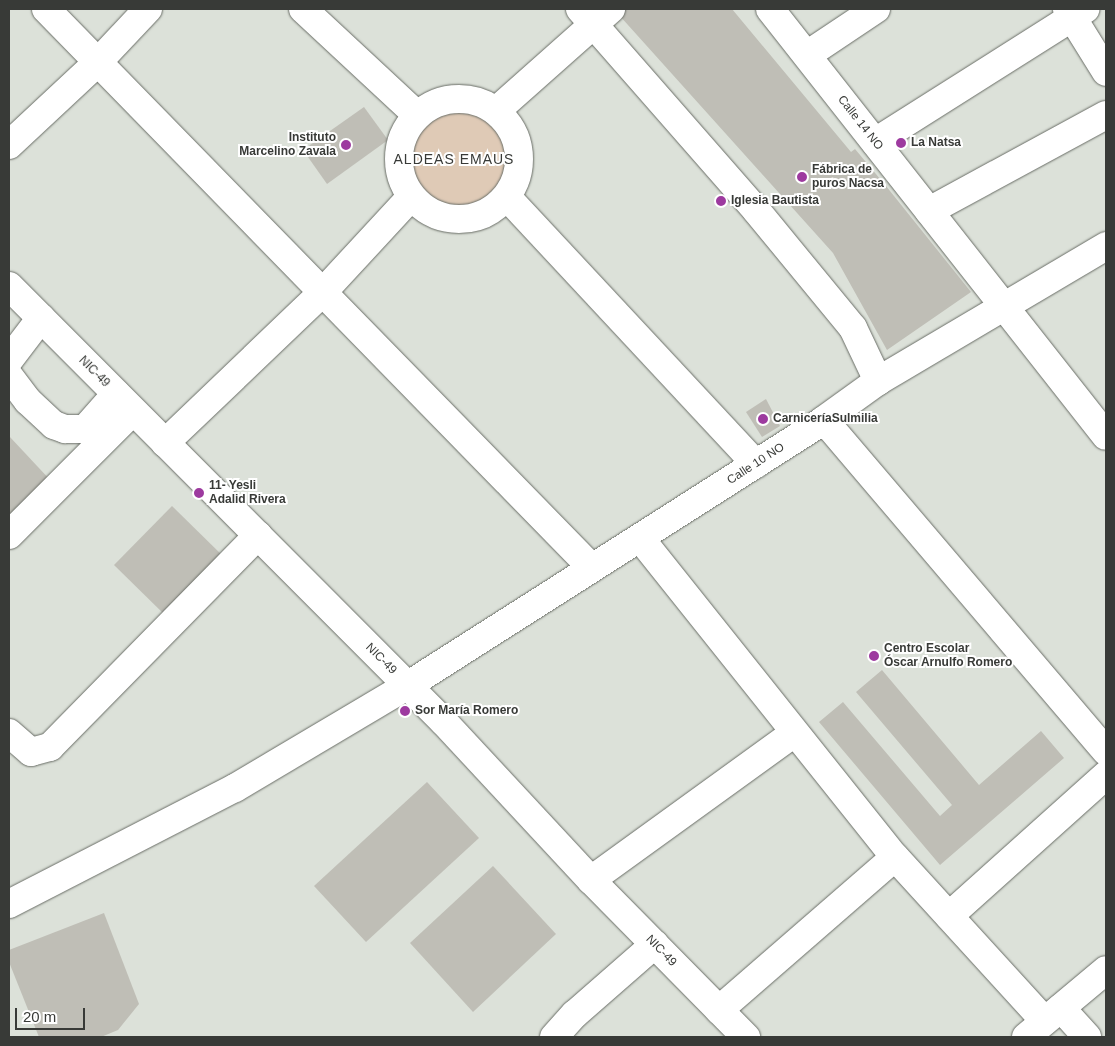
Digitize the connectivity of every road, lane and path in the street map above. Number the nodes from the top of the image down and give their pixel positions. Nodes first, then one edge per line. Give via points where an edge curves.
1 (46, 9) edge
2 (148, 9) edge
3 (303, 9) edge
4 (770, 9) edge
5 (876, 9) edge
6 (1075, 11) edge
7 (595, 14) edge
8 (807, 55) junction
9 (98, 62) junction
10 (1106, 72) edge
11 (496, 111) junction
12 (417, 115) junction
13 (1106, 115) edge
14 (875, 142) junction
15 (9, 145) edge
16 (411, 197) junction
17 (507, 197) junction
18 (929, 211) junction
19 (1106, 246) edge
20 (9, 286) edge
21 (323, 292) junction
22 (1007, 306) junction
23 (41, 318) junction
24 (9, 360) edge
25 (9, 376) edge
26 (878, 381) junction
27 (124, 402) junction
28 (824, 420) junction
29 (1106, 436) edge
30 (165, 443) junction
31 (756, 464) junction
32 (9, 535) edge
33 (258, 535) junction
34 (640, 538) junction
35 (591, 567) junction
36 (408, 686) junction
37 (9, 733) edge
38 (794, 733) junction
39 (1106, 751) edge
40 (1106, 775) edge
41 (895, 857) junction
42 (591, 880) junction
43 (9, 904) edge
44 (949, 916) junction
45 (655, 944) junction
46 (1106, 970) edge
47 (719, 1010) junction
48 (1044, 1022) edge
49 (554, 1037) edge
50 (746, 1037) edge
51 (1087, 1037) edge

1 - 9 street
2 - 9 street
3 - 12 street
4 - 8 street, Calle 14 NO
5 - 8 street
6 - 10 street
6 - 14 street
7 - 11 street
7 - 26 street via 854,328
8 - 14 street, Calle 14 NO
9 - 15 street
9 - 21 street
11 - 12 street via 464,99 431,105
11 - 17 street via 512,129 519,152 517,176
12 - 16 street via 406,129 400,146 402,181
13 - 18 street
14 - 18 street, Calle 14 NO
16 - 17 street via 432,214 459,221 486,214
16 - 21 street
17 - 31 street
18 - 22 street, Calle 14 NO
19 - 22 street, Calle 10 NO
20 - 23 street, NIC-49 / NIC-49
21 - 30 street
21 - 35 street
22 - 26 street, Calle 10 NO
22 - 29 street, Calle 14 NO
23 - 24 street
23 - 27 street, NIC-49 / NIC-49
25 - 27 street via 28,401 54,425 65,430 85,428
26 - 28 street, Calle 10 NO
27 - 30 street, NIC-49 / NIC-49
27 - 32 street
28 - 31 street, Calle 10 NO
28 - 39 street
30 - 33 street, NIC-49 / NIC-49
31 - 34 street, Calle 10 NO
33 - 36 street, NIC-49 / NIC-49
33 - 37 street via 50,747 31,752
34 - 35 street, Calle 10 NO
34 - 38 street
35 - 36 street, Calle 10 NO
36 - 42 street, NIC-49 / NIC-49
36 - 43 street, Calle 10 NO via 234,788
38 - 41 street
38 - 42 street
40 - 44 street
41 - 44 street
41 - 47 street
42 - 45 street, NIC-49 / NIC-49
44 - 48 street
45 - 47 street, NIC-49 / NIC-49
45 - 49 street via 575,1014
46 - 48 street
47 - 50 street, NIC-49 / NIC-49
48 - 51 street

